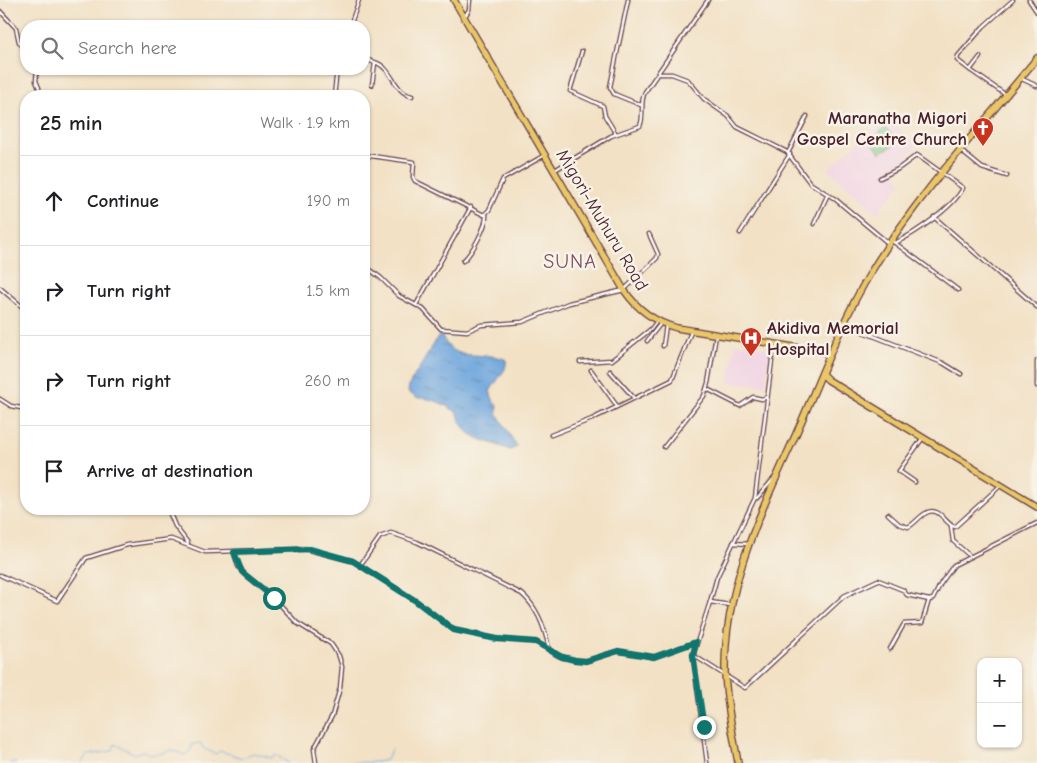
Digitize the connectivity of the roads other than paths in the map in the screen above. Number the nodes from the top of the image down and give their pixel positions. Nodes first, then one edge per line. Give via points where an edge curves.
1 (359, 0) edge
2 (454, 0) edge
3 (470, 0) edge
4 (628, 0) edge
5 (708, 0) edge
6 (1013, 0) edge
7 (1029, 0) edge
8 (0, 11) edge
9 (1037, 12) edge
10 (464, 17) junction
11 (352, 20) edge
12 (20, 43) edge
13 (582, 51) dead end
14 (980, 57) dead end
15 (370, 60) edge
16 (1036, 60) edge
17 (374, 62) junction
18 (970, 70) junction
19 (659, 74) junction
20 (37, 75) edge
21 (336, 75) edge
22 (1019, 77) junction
23 (372, 85) dead end
24 (1037, 86) edge
25 (39, 88) dead end
26 (335, 90) edge
27 (1006, 95) junction
28 (412, 96) dead end
29 (641, 105) junction
30 (806, 116) dead end
31 (616, 134) junction
32 (961, 151) junction
33 (789, 154) junction
34 (370, 155) edge
35 (546, 155) junction
36 (555, 170) junction
37 (943, 173) junction
38 (1007, 176) dead end
39 (880, 178) dead end
40 (828, 194) junction
41 (471, 207) junction
42 (486, 215) junction
43 (934, 217) junction
44 (814, 224) dead end
45 (740, 233) dead end
46 (649, 234) dead end
47 (892, 242) junction
48 (463, 261) dead end
49 (370, 270) edge
50 (0, 288) edge
51 (624, 290) junction
52 (958, 290) dead end
53 (20, 305) edge
54 (416, 305) junction
55 (1037, 307) edge
56 (662, 323) junction
57 (843, 324) junction
58 (692, 331) junction
59 (716, 334) junction
60 (647, 342) dead end
61 (774, 343) junction
62 (663, 346) dead end
63 (830, 353) junction
64 (1037, 361) edge
65 (580, 362) dead end
66 (591, 370) dead end
67 (610, 371) dead end
68 (961, 374) dead end
69 (821, 376) junction
70 (1037, 386) edge
71 (707, 389) junction
72 (768, 397) junction
73 (634, 398) junction
74 (0, 399) edge
75 (762, 399) junction
76 (767, 403) junction
77 (617, 406) junction
78 (20, 408) edge
79 (551, 435) dead end
80 (922, 437) junction
81 (664, 446) dead end
82 (778, 474) junction
83 (915, 482) dead end
84 (1001, 485) junction
85 (754, 502) junction
86 (1037, 508) edge
87 (888, 514) dead end
88 (170, 515) edge
89 (1037, 524) edge
90 (950, 526) junction
91 (955, 527) junction
92 (951, 532) junction
93 (734, 544) junction
94 (748, 544) junction
95 (189, 545) junction
96 (234, 552) junction
97 (971, 557) junction
98 (361, 564) junction
99 (0, 575) edge
100 (929, 600) junction
101 (710, 602) junction
102 (730, 606) junction
103 (696, 642) junction
104 (549, 649) junction
105 (890, 650) dead end
106 (693, 655) junction
107 (725, 674) junction
108 (316, 763) edge
109 (707, 763) edge
110 (738, 763) edge

1 - 11 street
2 - 10 highway, Migori-Muhuru Road
3 - 10 street
4 - 29 street via 610,87 614,94
5 - 19 street
6 - 18 street via 958,56 957,60
7 - 9 street
8 - 12 street via 16,28
10 - 35 highway, Migori-Muhuru Road
13 - 31 street via 570,91 603,106
14 - 18 street
15 - 17 street
16 - 22 highway
17 - 23 street
17 - 28 street via 383,66 405,94
18 - 27 street
19 - 29 street via 645,92
19 - 33 street via 672,74 688,80 704,99 728,116 737,127
20 - 25 street
21 - 26 street
22 - 24 street
22 - 27 highway
27 - 32 highway
29 - 31 street via 640,126
30 - 33 street
31 - 36 street
32 - 37 highway
32 - 38 street via 982,168
33 - 40 street via 810,183
33 - 45 street
34 - 41 street via 414,162 414,180
35 - 36 highway, Migori-Muhuru Road
35 - 42 street via 503,179
36 - 51 highway, Migori-Muhuru Road
37 - 39 street via 917,155 898,170
37 - 43 street via 963,189
37 - 47 highway
40 - 44 street
40 - 47 street
41 - 42 street
41 - 54 street
42 - 48 street via 480,234
43 - 47 street via 905,240
43 - 55 street
46 - 51 street via 657,258
47 - 52 street
47 - 57 highway via 870,272
49 - 54 street via 399,296
50 - 53 street
51 - 54 street via 563,305 522,322 481,325 467,331 441,329
51 - 56 highway, Migori-Muhuru Road via 640,310
56 - 58 highway, Migori-Muhuru Road
56 - 60 street
56 - 62 street
56 - 65 street via 612,360
57 - 63 highway
57 - 68 street via 943,363
58 - 59 highway, Migori-Muhuru Road
58 - 73 street via 672,380
59 - 61 highway, Migori-Muhuru Road
59 - 71 street
61 - 63 highway, Migori-Muhuru Road
61 - 72 street
63 - 69 highway
64 - 70 street
66 - 77 street
67 - 73 street
69 - 80 highway
69 - 82 highway
71 - 75 street via 740,406 753,397
71 - 81 street via 699,404
72 - 75 street
72 - 76 street
73 - 77 street
74 - 78 street
75 - 76 street
76 - 85 street
77 - 79 street
80 - 83 street via 899,471
80 - 84 highway
82 - 85 street
82 - 94 highway
84 - 86 highway
84 - 91 street
85 - 93 street
87 - 90 street via 908,527 932,511 942,516
88 - 95 street
89 - 97 street
90 - 91 street
90 - 92 street
91 - 92 street
92 - 97 street via 952,540
93 - 94 street
93 - 101 street via 716,577
94 - 102 highway
95 - 96 street via 205,552
95 - 99 street via 166,538 88,557 81,562 56,601
96 - 98 street via 310,549
96 - 108 street via 245,575 274,598 300,626 333,647 339,656 340,688 332,716 314,748
97 - 100 street via 952,567 933,599
98 - 104 street via 454,630 497,639 532,641
98 - 104 street via 383,534 391,533 416,542 522,594 542,623
100 - 105 street via 922,623 904,624
100 - 107 street via 907,595 878,580 844,596 747,686 740,686
101 - 102 street
101 - 103 street
102 - 107 highway
103 - 104 street via 658,656 614,651 586,661 562,657
103 - 106 street
106 - 107 street
106 - 109 street
107 - 110 highway

